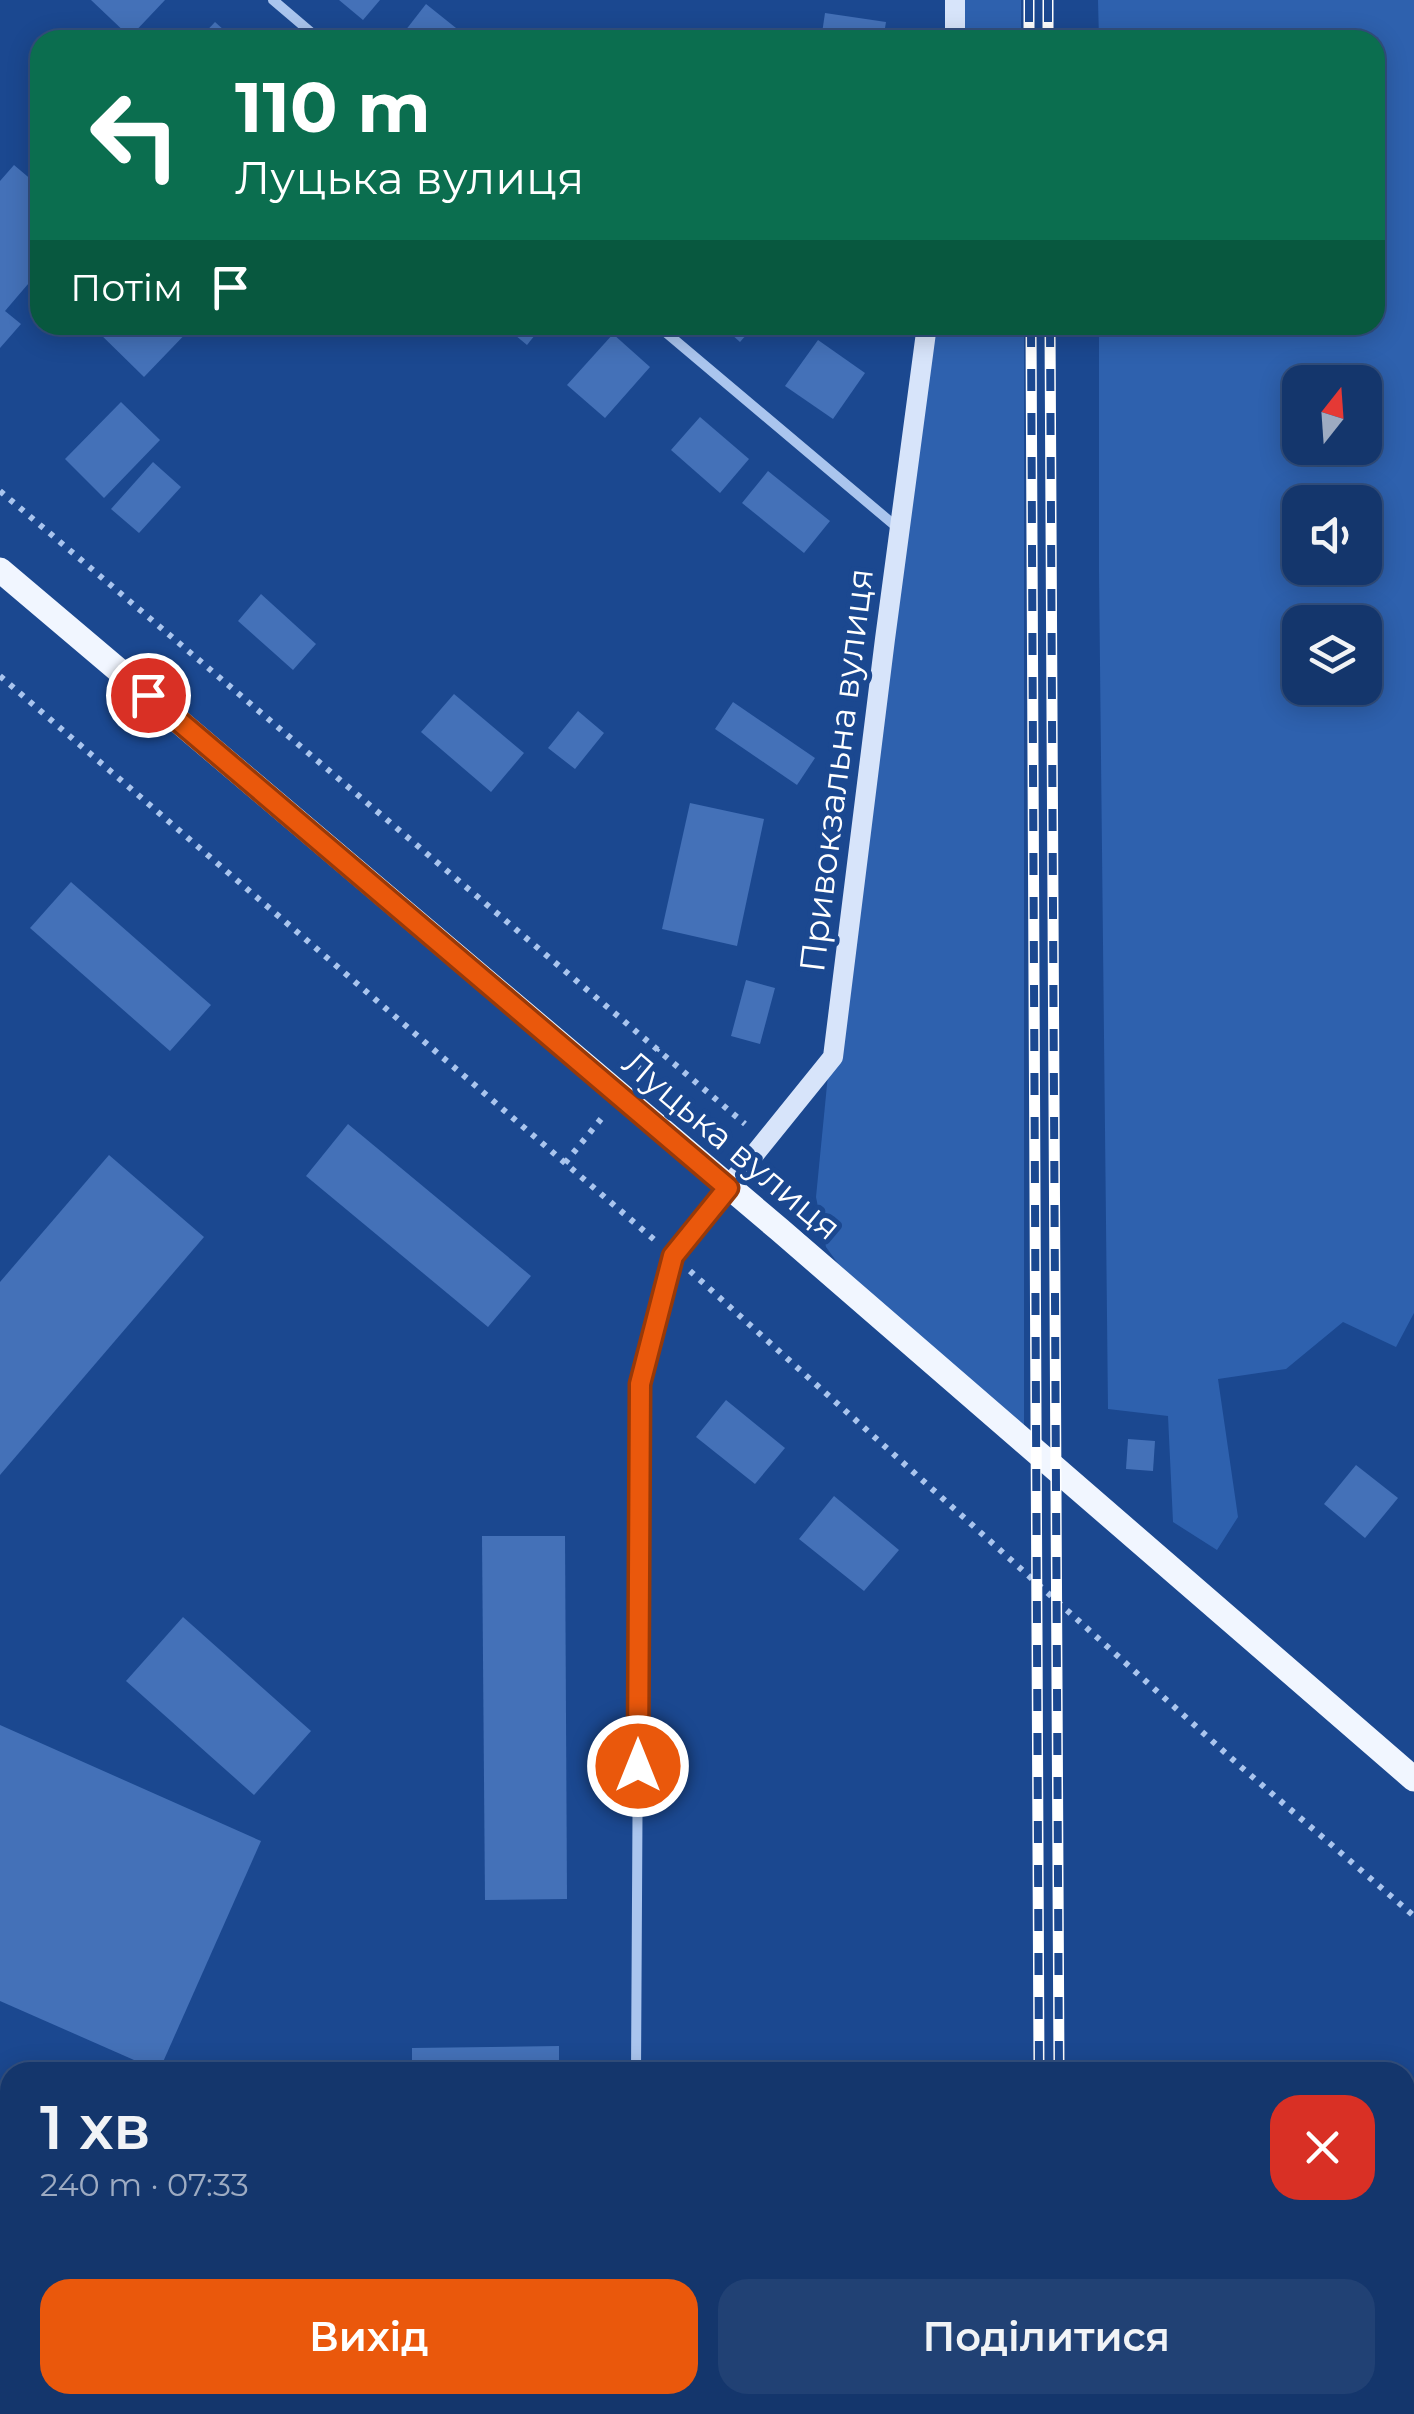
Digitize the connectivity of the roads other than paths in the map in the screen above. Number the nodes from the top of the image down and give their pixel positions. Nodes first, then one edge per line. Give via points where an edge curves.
1 (273, 0) edge
2 (955, 0) edge
3 (308, 30) edge
4 (954, 30) edge
5 (669, 335) edge
6 (926, 335) edge
7 (900, 530) junction
8 (0, 570) edge
9 (728, 1188) junction
10 (1414, 1779) edge
11 (636, 2062) edge

1 - 3 street
2 - 4 street
5 - 7 street
6 - 7 street, Привокзальна вулиця
7 - 9 street, Привокзальна вулиця via 833,1057
8 - 9 main road, Луцька вулиця
9 - 10 main road, Луцька вулиця
9 - 11 street via 673,1256 640,1384

